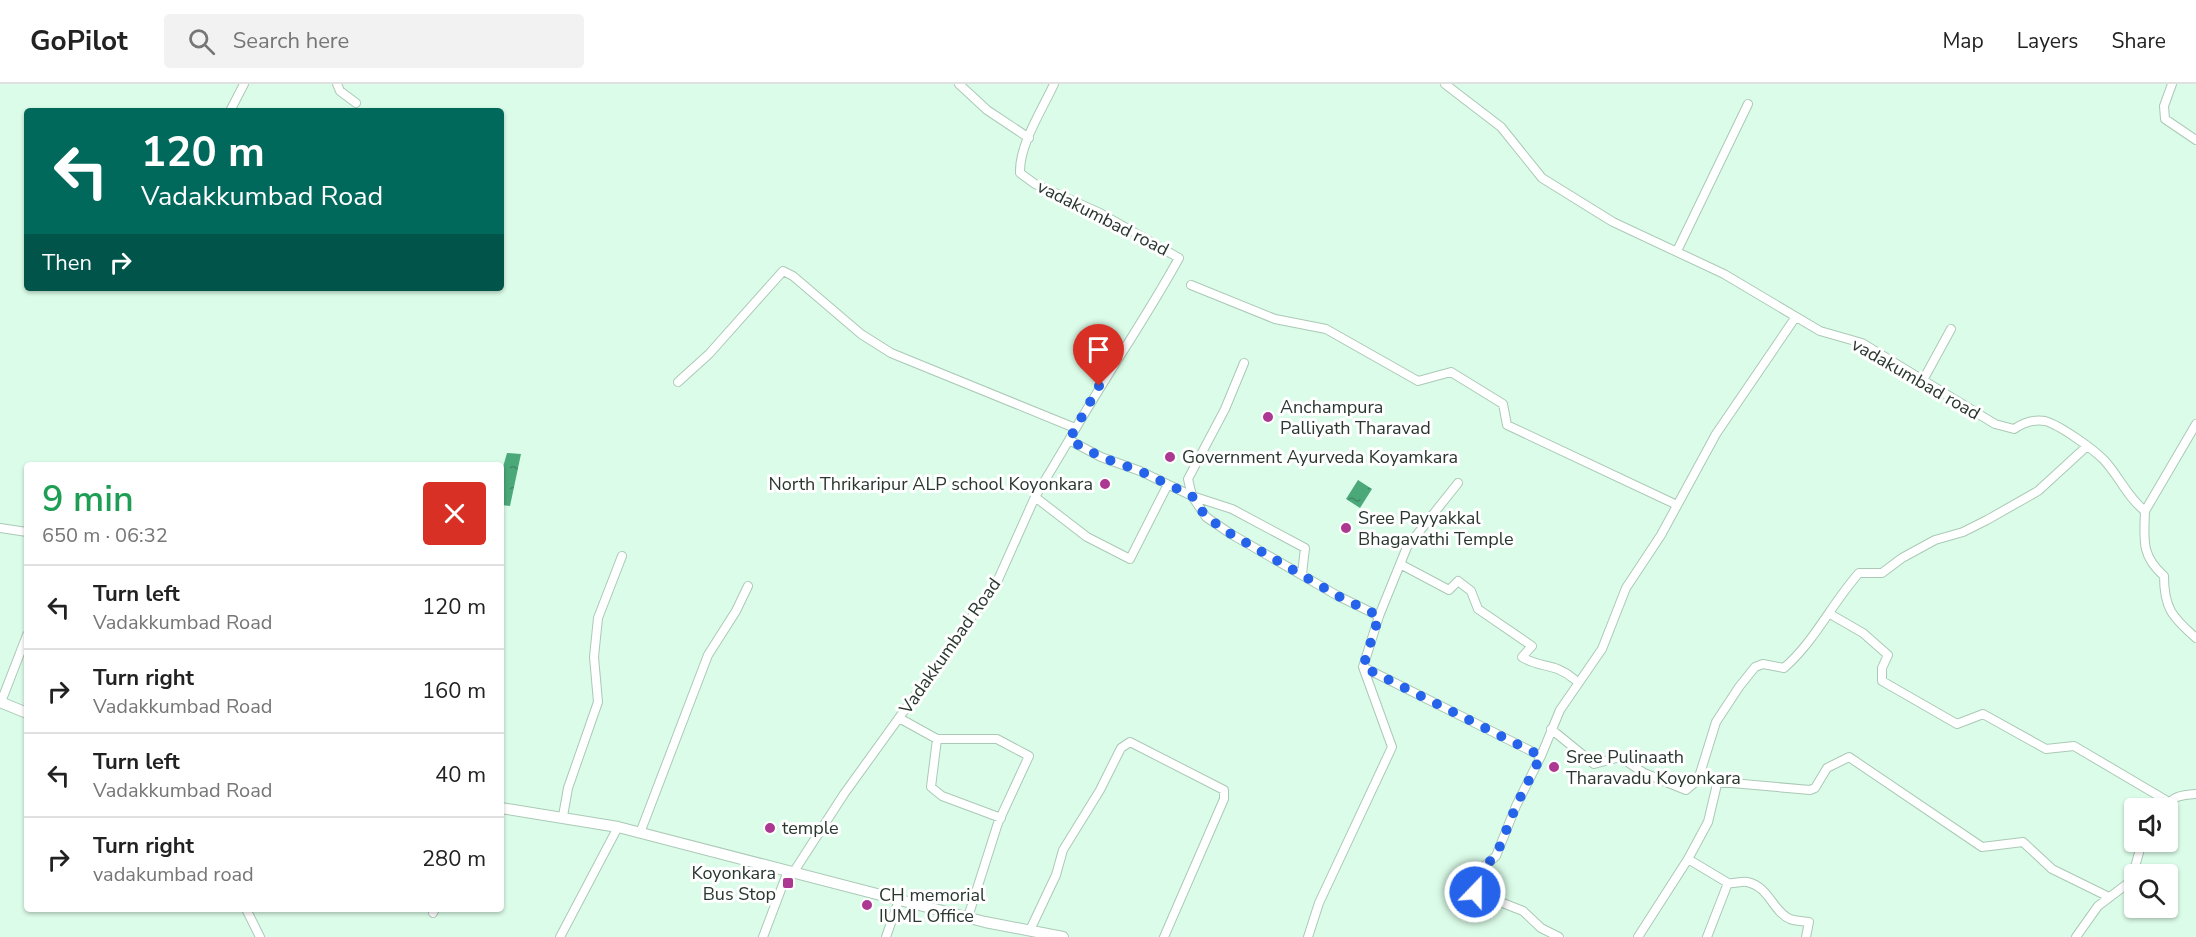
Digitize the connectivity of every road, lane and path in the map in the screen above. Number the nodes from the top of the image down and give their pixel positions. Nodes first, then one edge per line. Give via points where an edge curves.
1 (244, 84) edge
2 (337, 84) edge
3 (959, 84) edge
4 (1054, 84) edge
5 (1445, 84) edge
6 (2172, 84) edge
7 (356, 103) dead end
8 (1748, 104) dead end
9 (232, 108) edge
10 (1029, 138) junction
11 (2196, 140) edge
12 (1677, 251) junction
13 (1191, 285) dead end
14 (1795, 318) junction
15 (1951, 329) dead end
16 (1244, 363) dead end
17 (678, 382) dead end
18 (1922, 382) junction
19 (2196, 424) edge
20 (1076, 428) junction
21 (1069, 440) junction
22 (2086, 447) junction
23 (1458, 483) dead end
24 (1167, 486) junction
25 (1192, 496) junction
26 (1035, 497) junction
27 (1677, 505) junction
28 (2145, 511) junction
29 (0, 528) edge
30 (24, 532) edge
31 (622, 556) dead end
32 (1400, 564) junction
33 (1302, 574) junction
34 (747, 586) dead end
35 (1830, 614) junction
36 (1379, 616) junction
37 (2196, 638) edge
38 (24, 643) edge
39 (1363, 667) junction
40 (1574, 679) dead end
41 (1, 702) edge
42 (24, 711) edge
43 (899, 718) junction
44 (1551, 729) junction
45 (937, 739) junction
46 (1541, 756) junction
47 (1698, 780) junction
48 (1718, 780) junction
49 (2196, 794) edge
50 (2155, 798) edge
51 (2176, 798) edge
52 (504, 808) edge
53 (563, 816) junction
54 (1001, 818) junction
55 (618, 827) junction
56 (640, 833) junction
57 (2139, 852) edge
58 (1688, 859) junction
59 (791, 872) junction
60 (1728, 883) junction
61 (2109, 897) junction
62 (899, 900) junction
63 (248, 912) edge
64 (968, 917) junction
65 (1030, 930) junction
66 (260, 937) edge
67 (560, 937) edge
68 (763, 937) edge
69 (886, 937) edge
70 (1063, 937) edge
71 (1164, 937) edge
72 (1308, 937) edge
73 (1559, 937) edge
74 (1638, 937) edge
75 (1707, 937) edge
76 (1806, 937) edge
77 (2076, 937) edge

1 - 9 street
2 - 7 street
3 - 10 street via 987,110
4 - 10 street, vadakumbad road
5 - 12 street, vadakumbad road via 1501,127 1542,178 1613,222
6 - 11 street via 2164,106 2165,119
8 - 12 street
10 - 20 street, vadakumbad road via 1020,164 1023,177 1100,213 1179,258
12 - 14 street, vadakumbad road via 1724,274
13 - 27 street via 1275,319 1326,329 1418,381 1451,372 1503,404 1507,425
14 - 18 street, vadakumbad road via 1820,331 1862,343
14 - 27 street via 1716,434
15 - 18 street
16 - 25 street via 1188,479
17 - 20 street via 783,271 861,334 891,353
18 - 22 street, vadakumbad road via 1995,424 2014,429 2032,421 2046,421
19 - 28 street
20 - 21 street, vadakumbad road
21 - 24 street
21 - 26 street, Vadakkumbad Road
22 - 28 street, vadakumbad road via 2103,460
22 - 35 street via 2038,491 1988,520 1935,540 1882,573 1860,573 1842,592
23 - 32 street via 1407,547
24 - 25 street
24 - 26 street via 1130,559 1088,537
25 - 33 street via 1206,517
25 - 33 street via 1232,509 1305,548
26 - 43 street, Vadakkumbad Road via 997,582
27 - 44 street via 1626,588 1602,649 1571,691
28 - 37 street via 2145,552 2164,576 2164,598 2169,611
29 - 30 street
31 - 53 street via 598,618 594,657 598,702 568,788
32 - 36 street
32 - 40 street via 1449,590 1458,581 1471,591 1478,609 1532,646 1522,657 1561,668
33 - 36 street
34 - 56 street via 708,655
35 - 47 street via 1784,668 1763,664 1755,667 1739,687 1716,722
35 - 50 street via 1863,633 1888,655 1882,681 1957,724 1983,714 2046,748 2074,746
36 - 39 street
38 - 41 street
39 - 46 street
39 - 72 street via 1392,747 1319,903
41 - 42 main road
43 - 45 street
43 - 59 street, Vadakkumbad Road
44 - 46 street
44 - 47 street via 1594,764 1620,757 1644,773 1686,790
45 - 54 street via 931,787 942,796
45 - 54 street via 997,739 1029,756
46 - 73 street via 1496,856 1480,870 1475,892 1522,911
47 - 48 street
48 - 58 street via 1708,822
48 - 61 street via 1810,790 1827,768 1850,757 1982,847 2023,842 2052,869
49 - 51 street
52 - 53 main road
53 - 55 main road
54 - 64 street
55 - 56 main road
55 - 67 street
56 - 59 main road
57 - 61 street via 2131,881
58 - 60 street
58 - 74 street
59 - 62 main road
59 - 68 street, Vadakkumbad Road
60 - 75 street
60 - 76 street via 1750,884 1766,892 1775,908 1789,918 1809,922
61 - 77 street
62 - 64 main road
62 - 69 street
63 - 66 street
64 - 65 main road
65 - 70 main road
65 - 71 street via 1056,875 1063,850 1121,748 1130,742 1224,790 1224,799

